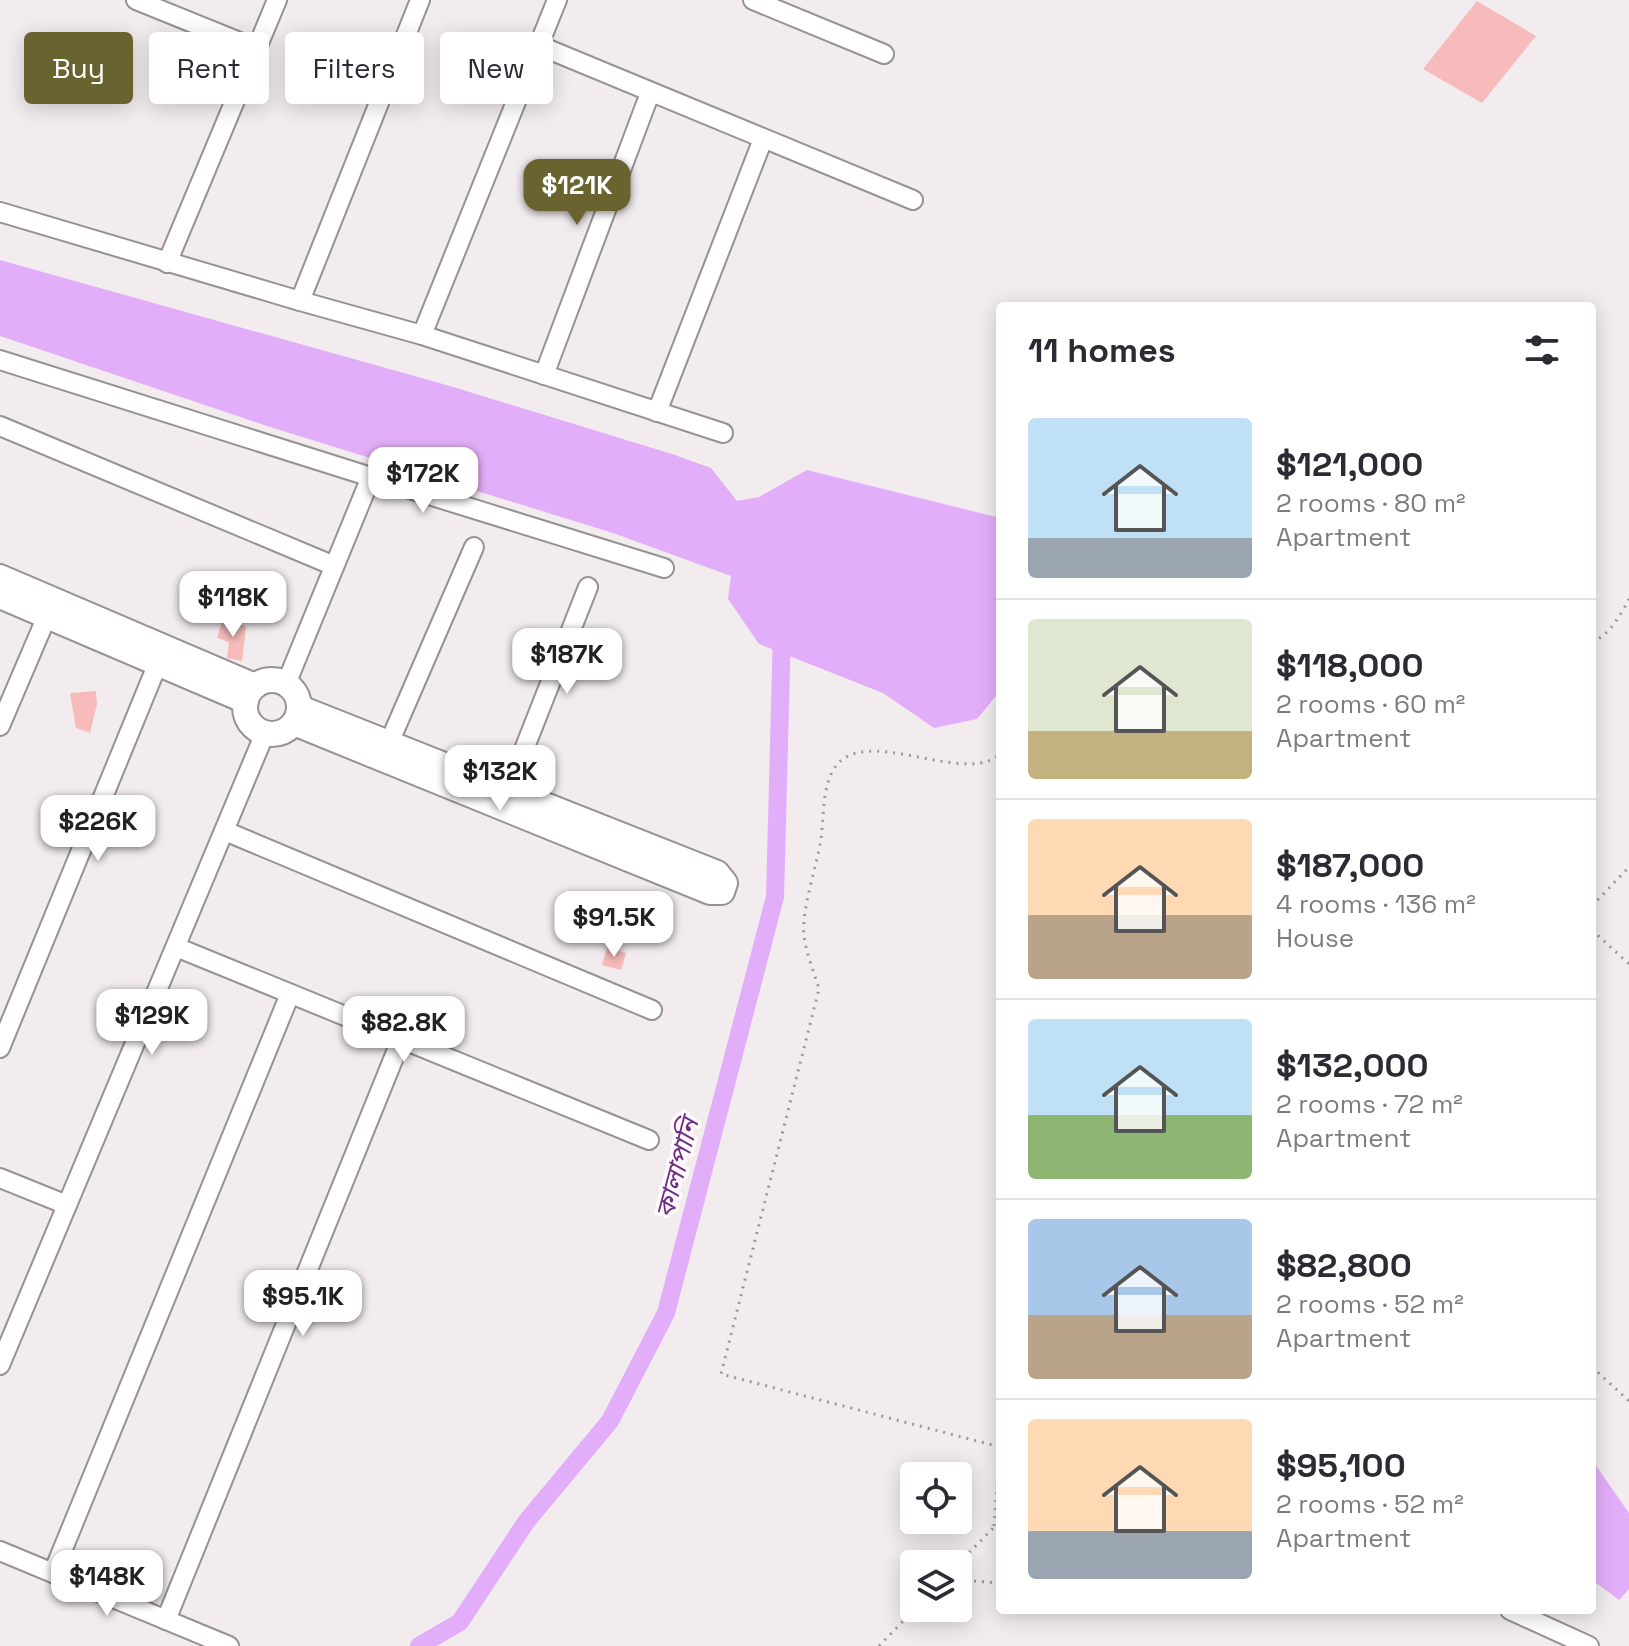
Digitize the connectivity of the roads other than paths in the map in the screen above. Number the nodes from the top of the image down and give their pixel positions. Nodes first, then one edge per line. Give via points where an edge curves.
1 (136, 0) edge
2 (277, 0) edge
3 (420, 0) edge
4 (557, 0) edge
5 (753, 0) edge
6 (215, 32) edge
7 (264, 32) edge
8 (543, 32) edge
9 (553, 51) edge
10 (884, 54) dead end
11 (650, 93) junction
12 (234, 104) edge
13 (514, 104) edge
14 (763, 139) junction
15 (913, 200) dead end
16 (0, 212) edge
17 (167, 263) junction
18 (300, 301) junction
19 (422, 335) junction
20 (0, 360) edge
21 (544, 375) junction
22 (657, 412) junction
23 (0, 426) edge
24 (723, 433) dead end
25 (371, 477) junction
26 (474, 547) dead end
27 (332, 565) junction
28 (664, 568) dead end
29 (0, 577) edge
30 (588, 587) dead end
31 (0, 596) edge
32 (47, 616) junction
33 (158, 663) junction
34 (286, 684) junction
35 (250, 693) junction
36 (297, 715) junction
37 (0, 726) edge
38 (265, 733) junction
39 (389, 743) junction
40 (508, 790) junction
41 (225, 831) junction
42 (176, 947) junction
43 (290, 994) junction
44 (652, 1010) dead end
45 (401, 1040) junction
46 (0, 1048) edge
47 (649, 1140) dead end
48 (0, 1178) edge
49 (67, 1205) junction
50 (0, 1311) edge
51 (19, 1318) junction
52 (0, 1365) edge
53 (0, 1551) edge
54 (53, 1573) junction
55 (1519, 1614) edge
56 (166, 1620) junction
57 (229, 1646) edge
58 (1589, 1646) edge

1 - 6 street
2 - 7 street
3 - 18 street
4 - 8 street
5 - 10 street
9 - 11 street
11 - 14 street
11 - 21 street
12 - 17 street
13 - 19 street
14 - 15 street
14 - 22 street
16 - 17 street
17 - 18 street
18 - 19 street
19 - 21 street
20 - 25 street
21 - 22 street
22 - 24 street
23 - 27 street
25 - 27 street
25 - 28 street
26 - 39 street
27 - 34 street
29 - 35 street
30 - 40 street
31 - 32 street
32 - 33 street
32 - 37 street
33 - 35 street
33 - 46 street
34 - 35 street via 270,680
34 - 36 street via 296,694
35 - 38 street via 251,724
36 - 38 street via 281,733
36 - 39 street
36 - 40 street via 713,882
38 - 41 street
39 - 40 street
41 - 42 street
41 - 44 street
42 - 43 street
42 - 49 street
43 - 45 street
43 - 54 street
45 - 47 street
45 - 56 street
48 - 49 street
49 - 51 street
50 - 51 street
51 - 52 street
53 - 54 street
54 - 56 street
55 - 58 street
56 - 57 street

